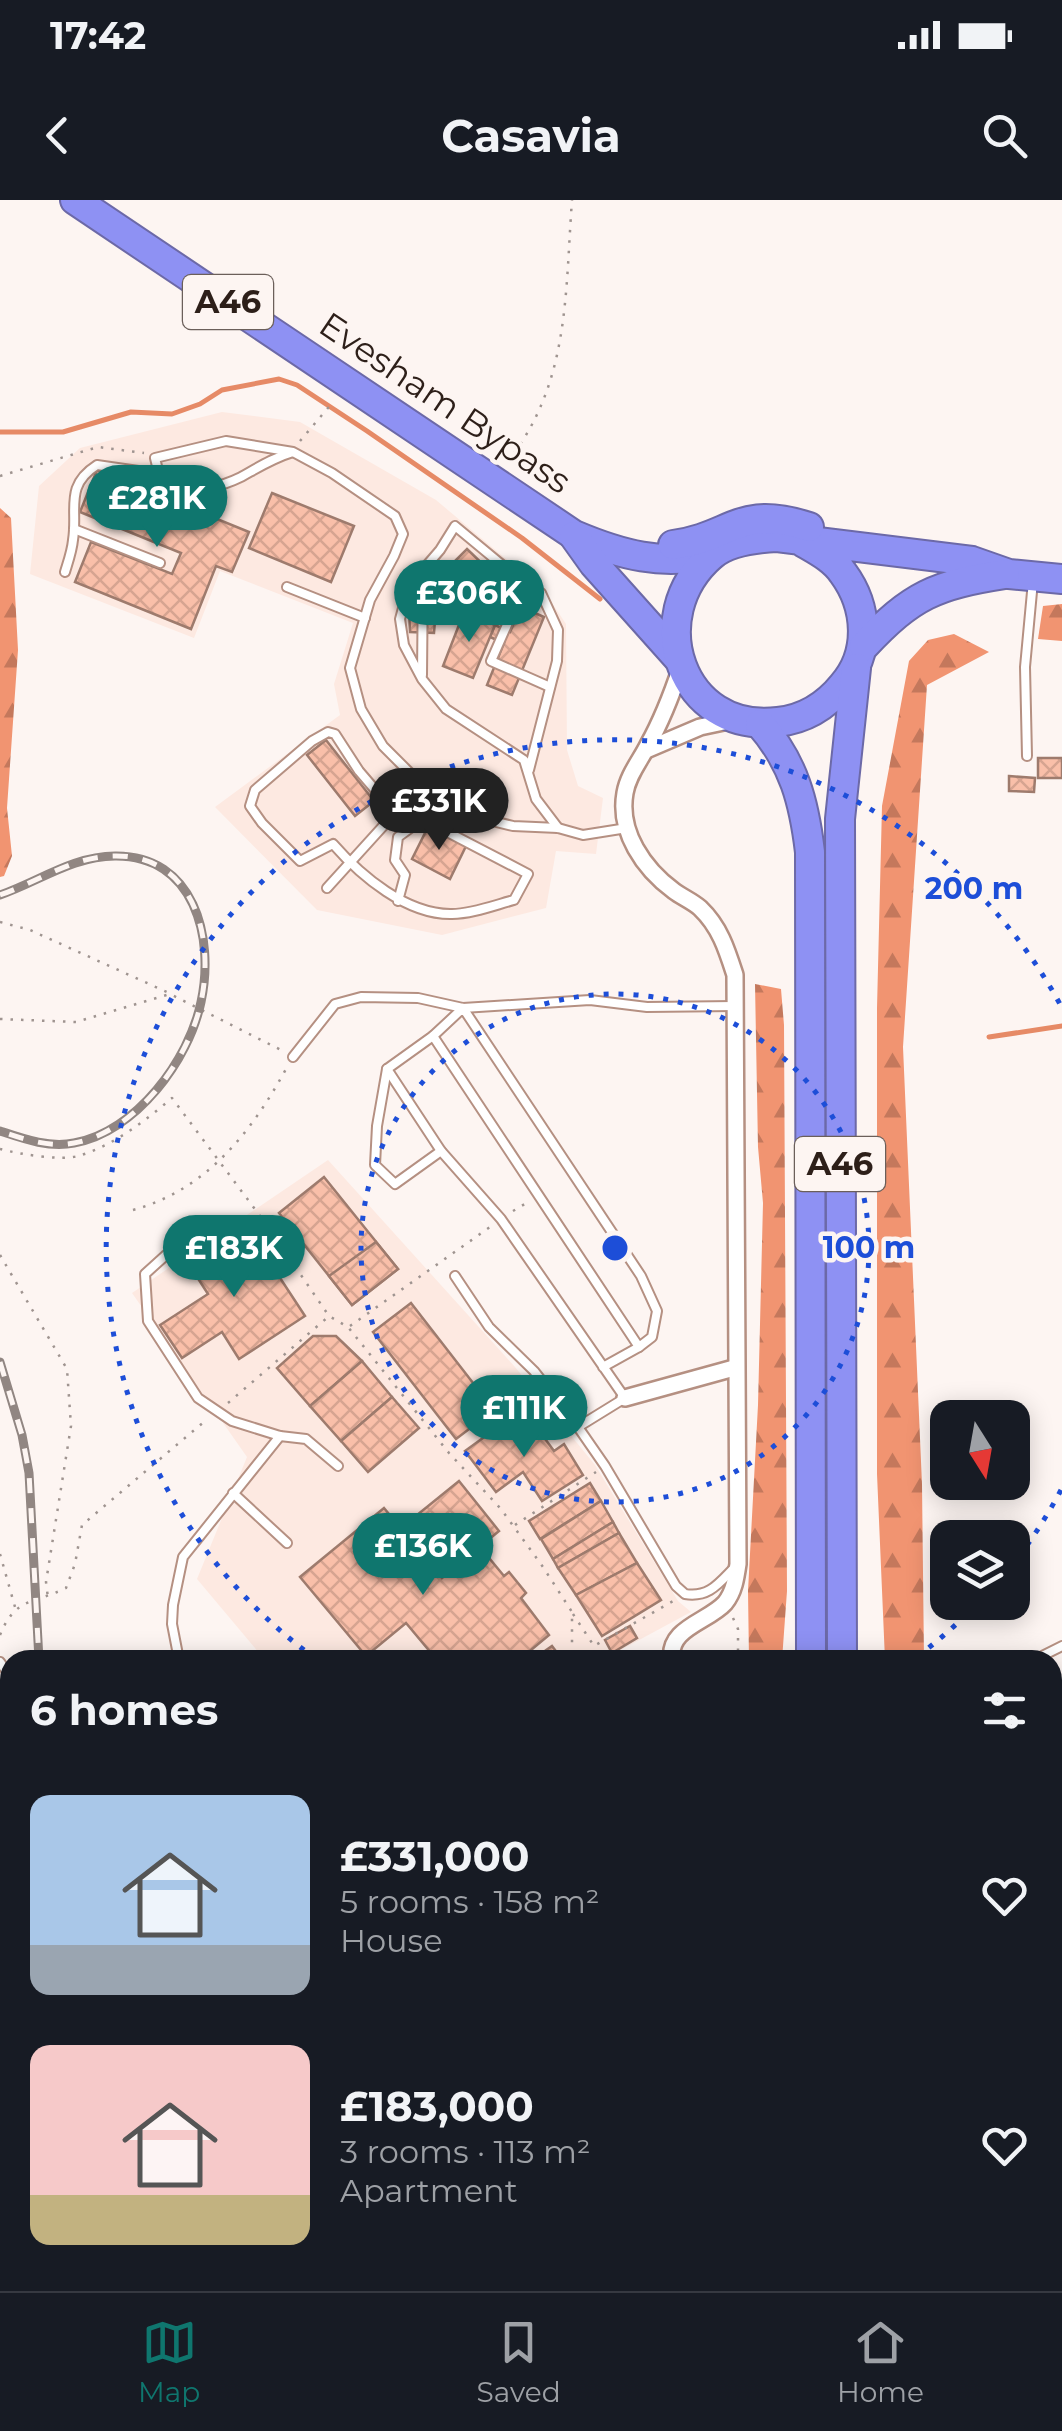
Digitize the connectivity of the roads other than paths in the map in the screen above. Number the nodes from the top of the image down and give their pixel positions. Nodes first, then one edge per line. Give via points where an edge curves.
1 (75, 200) edge
2 (294, 452) junction
3 (159, 474) junction
4 (534, 508) junction
5 (74, 529) junction
6 (574, 535) junction
7 (801, 541) junction
8 (858, 546) junction
9 (713, 554) junction
10 (160, 563) dead end
11 (423, 570) junction
12 (65, 572) dead end
13 (1035, 576) edge
14 (525, 584) junction
15 (287, 588) dead end
16 (365, 618) junction
17 (860, 657) junction
18 (680, 662) junction
19 (422, 679) junction
20 (550, 688) junction
21 (746, 722) junction
22 (646, 750) junction
23 (1027, 756) dead end
24 (529, 770) junction
25 (424, 787) junction
26 (395, 813) junction
27 (558, 828) junction
28 (627, 828) junction
29 (350, 863) junction
30 (327, 888) dead end
31 (398, 900) junction
32 (735, 1006) junction
33 (463, 1008) junction
34 (433, 1036) junction
35 (293, 1057) road end
36 (388, 1069) junction
37 (441, 1151) junction
38 (166, 1255) dead end
39 (455, 1276) dead end
40 (639, 1346) junction
41 (603, 1367) junction
42 (734, 1368) junction
43 (625, 1398) junction
44 (578, 1427) junction
45 (280, 1436) junction
46 (338, 1466) dead end
47 (233, 1493) junction
48 (287, 1543) dead end
49 (738, 1564) junction
50 (177, 1650) edge
51 (672, 1650) edge
52 (810, 1650) edge
53 (842, 1650) edge

1 - 4 highway, Evesham Bypass / A46
2 - 3 lane via 189,492 168,492
2 - 3 lane via 226,441 155,458
2 - 16 lane via 395,516 402,534
3 - 5 lane via 97,465 84,473
4 - 6 highway, Evesham Bypass / A46
4 - 8 highway via 562,510 600,532 646,544 686,543 770,517
5 - 10 lane
5 - 12 lane
6 - 9 highway, Evesham Bypass / A46 via 640,558
6 - 18 highway, Evesham Bypass / A46
7 - 8 highway
7 - 9 highway via 757,538
7 - 17 highway via 827,556 856,595
8 - 13 highway
9 - 18 highway via 680,604
11 - 14 lane via 455,526
11 - 19 lane
11 - 19 lane via 409,586 400,620
13 - 17 highway via 976,579 916,598
13 - 23 lane
14 - 20 lane via 541,594 558,630
14 - 20 lane via 491,660
15 - 16 lane
16 - 25 lane via 350,668 361,709 384,746
17 - 21 highway via 832,698 811,713
17 - 53 highway, A46 via 840,820
18 - 21 highway via 710,706
18 - 22 street
19 - 24 lane via 446,709 514,751
20 - 24 lane
21 - 22 street via 700,727
21 - 52 highway, A46 via 778,746 796,779 810,852
22 - 28 street via 626,790
24 - 27 lane via 536,799
25 - 26 lane
25 - 27 lane via 468,815
26 - 29 lane
26 - 29 lane via 328,732 255,790 250,806 300,861 333,844
27 - 28 lane via 583,834
28 - 32 street via 644,864 700,908 724,939
29 - 30 lane
29 - 31 lane
31 - 31 lane via 405,875 395,860 398,837 416,824 430,823 528,874 514,900 450,915
32 - 33 lane via 590,1000
32 - 42 street
33 - 34 lane
33 - 35 lane via 361,996 335,1004
33 - 40 lane via 641,1276 657,1311 652,1336
34 - 36 lane
34 - 40 lane
36 - 37 lane
36 - 37 lane via 376,1165 395,1184
37 - 41 lane via 501,1218
38 - 45 lane via 145,1274 148,1320 198,1398 232,1421
39 - 44 lane via 488,1327
40 - 41 lane
41 - 43 lane
42 - 43 street
42 - 49 street
43 - 44 lane
44 - 49 lane via 663,1569 685,1594 712,1590
45 - 46 lane via 306,1439
45 - 47 lane
47 - 48 lane
47 - 50 lane via 184,1557 173,1605
49 - 51 street via 722,1606 676,1639

